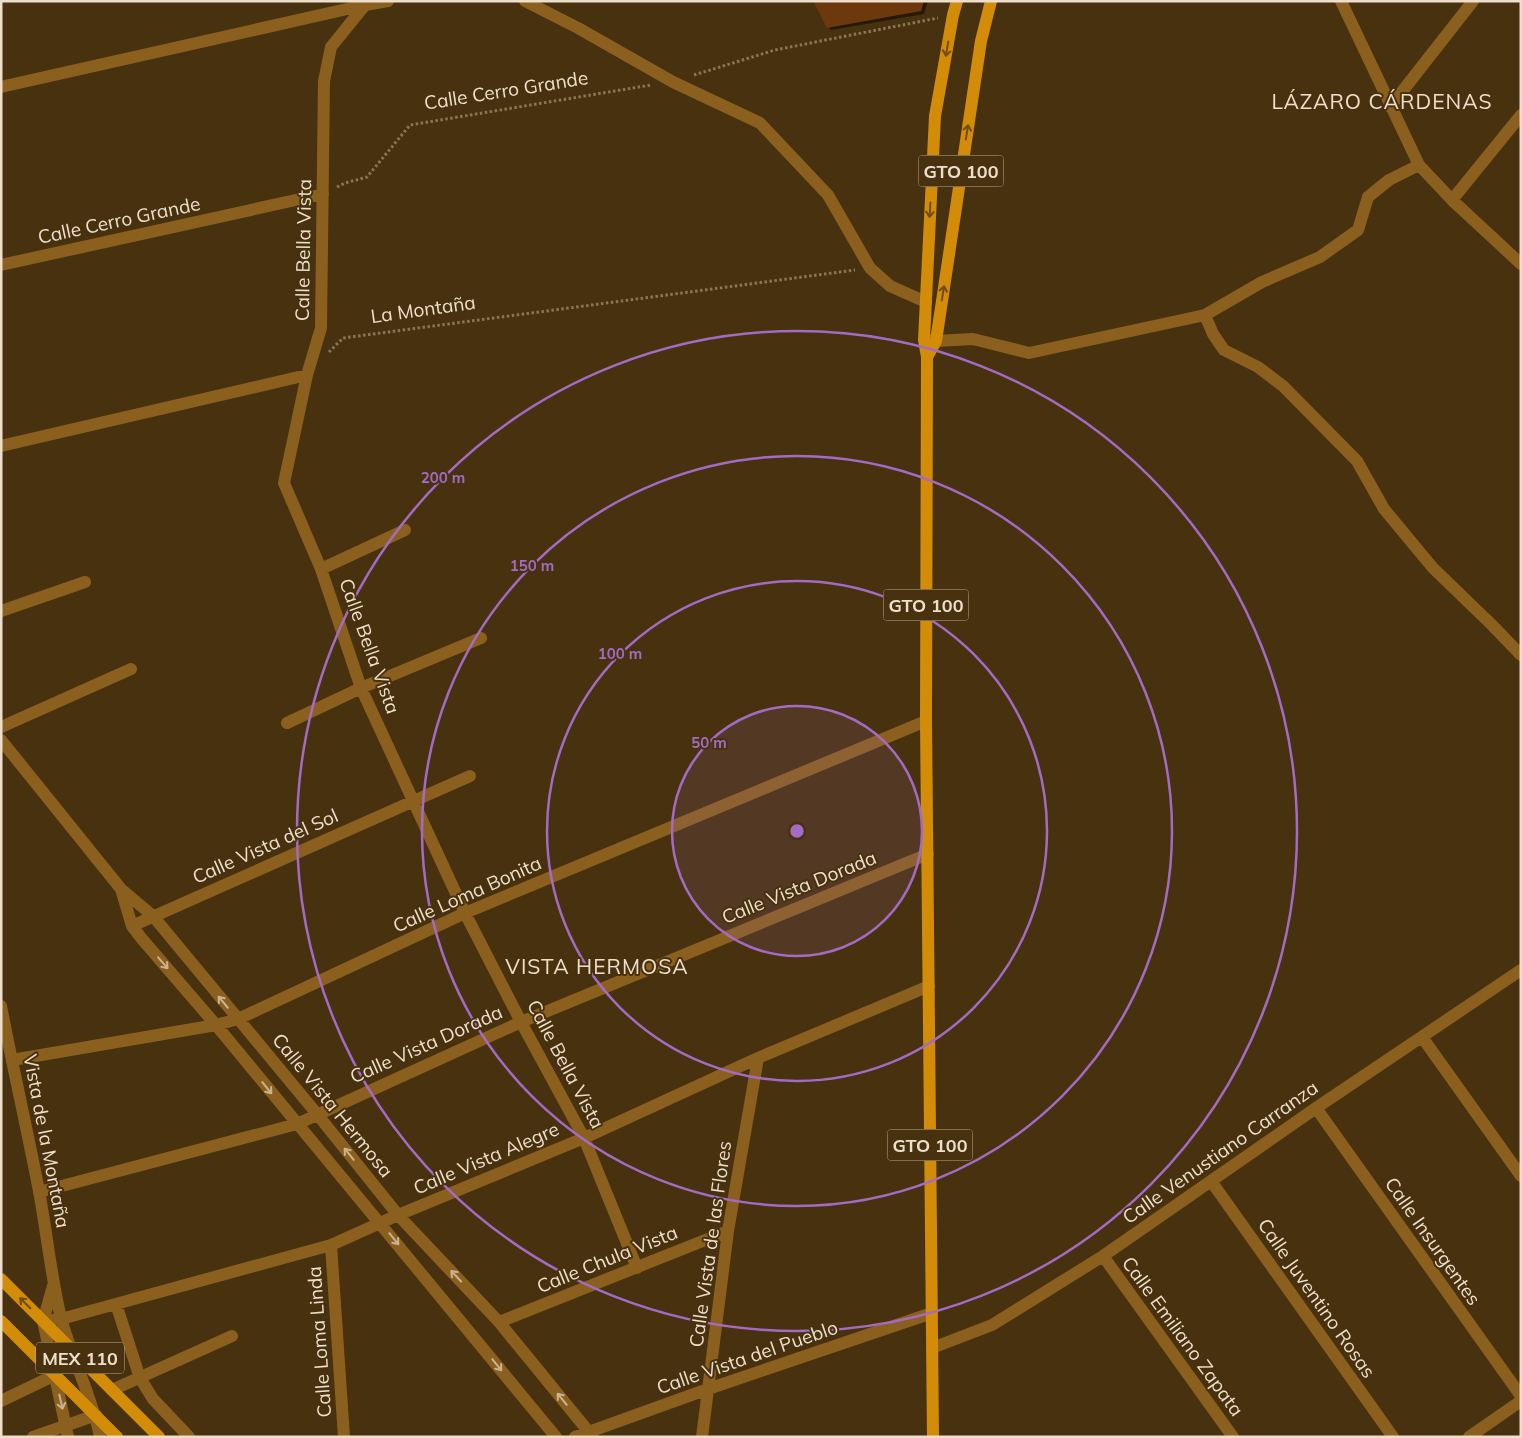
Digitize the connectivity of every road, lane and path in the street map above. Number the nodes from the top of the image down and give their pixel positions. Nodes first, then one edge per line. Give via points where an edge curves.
1 (388, 1) edge
2 (525, 1) edge
3 (957, 1) edge
4 (991, 1) edge
5 (1341, 1) edge
6 (1473, 1) edge
7 (364, 3) edge
8 (953, 15) junction
9 (673, 82) junction
10 (1, 87) edge
11 (1390, 107) junction
12 (1521, 115) edge
13 (1419, 164) junction
14 (323, 194) junction
15 (1452, 200) junction
16 (1521, 264) edge
17 (1, 265) edge
18 (870, 268) junction
19 (926, 302) junction
20 (1206, 315) junction
21 (930, 341) junction
22 (325, 357) dead end
23 (307, 376) junction
24 (1, 446) edge
25 (406, 530) dead end
26 (322, 569) junction
27 (85, 582) dead end
28 (1, 611) edge
29 (481, 638) dead end
30 (1521, 655) edge
31 (131, 669) dead end
32 (361, 688) junction
33 (926, 721) junction
34 (287, 723) dead end
35 (1, 727) edge
36 (1, 740) edge
37 (470, 776) dead end
38 (414, 800) junction
39 (928, 854) junction
40 (121, 889) junction
41 (465, 913) junction
42 (153, 916) junction
43 (132, 926) junction
44 (1521, 970) edge
45 (929, 986) junction
46 (1, 1006) edge
47 (238, 1019) junction
48 (521, 1022) junction
49 (216, 1026) junction
50 (1422, 1037) junction
51 (758, 1058) junction
52 (12, 1060) junction
53 (1316, 1108) junction
54 (317, 1114) junction
55 (297, 1124) junction
56 (584, 1138) junction
57 (1521, 1176) edge
58 (1211, 1182) junction
59 (39, 1192) junction
60 (398, 1215) junction
61 (381, 1224) junction
62 (728, 1230) junction
63 (331, 1245) junction
64 (1104, 1256) junction
65 (637, 1268) junction
66 (1, 1279) edge
67 (54, 1283) junction
68 (116, 1304) junction
69 (932, 1313) junction
70 (61, 1319) junction
71 (1, 1321) edge
72 (43, 1321) junction
73 (499, 1322) junction
74 (232, 1336) dead end
75 (71, 1348) junction
76 (932, 1348) junction
77 (55, 1375) junction
78 (140, 1378) junction
79 (708, 1389) junction
80 (112, 1390) junction
81 (1521, 1396) edge
82 (1, 1401) edge
83 (1521, 1401) edge
84 (96, 1415) junction
85 (67, 1431) edge
86 (591, 1434) edge
87 (33, 1437) edge
88 (100, 1437) edge
89 (117, 1437) edge
90 (159, 1437) edge
91 (189, 1437) edge
92 (344, 1437) edge
93 (556, 1437) edge
94 (575, 1437) edge
95 (702, 1437) edge
96 (933, 1437) edge
97 (1233, 1437) edge
98 (1392, 1437) edge
99 (1469, 1437) edge

1 - 7 street
2 - 9 street
3 - 8 main road, GTO 100
21 -> 4 main road, GTO 100 via 981,41
5 - 11 street
6 - 11 street
7 - 10 street
7 - 14 street, Calle Bella Vista via 331,47 324,81
8 - 9 path, Calle Cerro Grande via 775,50
8 -> 19 main road, GTO 100 via 935,116
9 - 14 path, Calle Cerro Grande via 410,125 368,177 345,183
9 - 18 street via 760,123 828,195
11 - 13 street
12 - 15 street
13 - 15 street
13 - 20 street via 1389,180 1368,197 1358,230 1320,257 1262,282
14 - 17 street, Calle Cerro Grande
14 - 23 street, Calle Bella Vista via 322,328
15 - 16 street
18 - 19 street via 890,286
18 - 22 path, La Montaña via 342,338
19 - 21 main road, GTO 100
20 - 21 street via 1029,353 973,339
20 - 30 street via 1224,350 1258,367 1283,386 1357,461 1384,509 1433,568
21 - 33 main road, GTO 100 via 927,357
23 - 24 street
23 - 26 street, Calle Bella Vista via 284,483
25 - 26 street
26 - 32 street, Calle Bella Vista
27 - 28 street
29 - 32 street
31 - 35 street
32 - 34 street
32 - 38 street, Calle Bella Vista
33 - 39 main road, GTO 100
33 - 41 street, Calle Loma Bonita
36 - 40 street, Calle Vista Hermosa
37 - 38 street, Calle Vista del Sol
38 - 41 street, Calle Bella Vista
38 - 42 street, Calle Vista del Sol
39 - 45 main road, GTO 100
39 - 48 street, Calle Vista Dorada
40 - 42 street, Calle Vista Hermosa
40 - 43 street, Calle Vista Hermosa
41 - 47 street, Calle Loma Bonita
41 - 48 street, Calle Bella Vista
42 - 43 street, Calle Vista del Sol
47 -> 42 street, Calle Vista Hermosa
43 -> 49 street, Calle Vista Hermosa
44 - 50 street, Calle Venustiano Carranza
45 - 51 street, Calle Vista Alegre
45 - 69 main road, GTO 100
46 - 52 street, Vista de la Montaña
47 - 49 street, Calle Loma Bonita
47 - 54 street, Calle Vista Hermosa
48 - 54 street, Calle Vista Dorada
48 - 56 street, Calle Bella Vista
49 - 52 street, Calle Loma Bonita
49 -> 55 street, Calle Vista Hermosa
50 - 53 street, Calle Venustiano Carranza
50 - 57 street
51 - 56 street, Calle Vista Alegre
51 - 62 street, Calle Vista de las Flores
52 - 59 street, Vista de la Montaña
53 - 58 street, Calle Venustiano Carranza
53 - 81 street, Calle Insurgentes
54 - 55 street, Calle Vista Dorada
60 -> 54 street, Calle Vista Hermosa
55 - 59 street, Calle Vista Dorada
55 - 61 street, Calle Vista Hermosa
56 - 60 street, Calle Vista Alegre
56 - 65 street, Calle Bella Vista
58 - 64 street, Calle Venustiano Carranza
58 - 98 street, Calle Juventino Rosas
59 - 67 street, Vista de la Montaña
60 - 61 street, Calle Vista Alegre
73 -> 60 street, Calle Vista Hermosa
61 - 63 street, Calle Vista Alegre
61 -> 93 street, Calle Vista Hermosa
62 - 65 street, Calle Chula Vista
62 - 79 street, Calle Vista de las Flores
63 - 68 street, Calle Vista Alegre
63 - 92 street, Calle Loma Linda
64 - 76 street, Calle Venustiano Carranza via 992,1325
64 - 97 street, Calle Emiliano Zapata
65 - 73 street, Calle Chula Vista
72 -> 66 main road, MEX 110
67 - 70 street, Vista de la Montaña
67 - 72 street, Vista de la Montaña
68 - 70 street, Calle Vista Alegre
68 - 78 street
69 - 76 main road, GTO 100
69 - 79 street, Calle Vista del Pueblo
70 - 72 street, Calle Vista Alegre
70 - 75 street, Vista de la Montaña
71 - 77 main road, MEX 110
72 - 75 main road, MEX 110
72 - 77 street
86 -> 73 street, Calle Vista Hermosa
74 - 78 street
75 - 80 main road, MEX 110
75 - 84 street, Vista de la Montaña
76 - 96 main road, GTO 100
77 - 82 street
77 - 84 main road, MEX 110
77 -> 85 street
78 - 80 street
78 - 91 street via 153,1399
79 - 86 street, Calle Vista del Pueblo
79 - 95 street, Calle Vista de las Flores
80 - 90 main road, MEX 110
83 - 99 street
84 - 85 street
84 - 88 street, Vista de la Montaña
84 - 89 main road, MEX 110
85 - 87 street
86 - 94 street, Calle Vista del Pueblo

